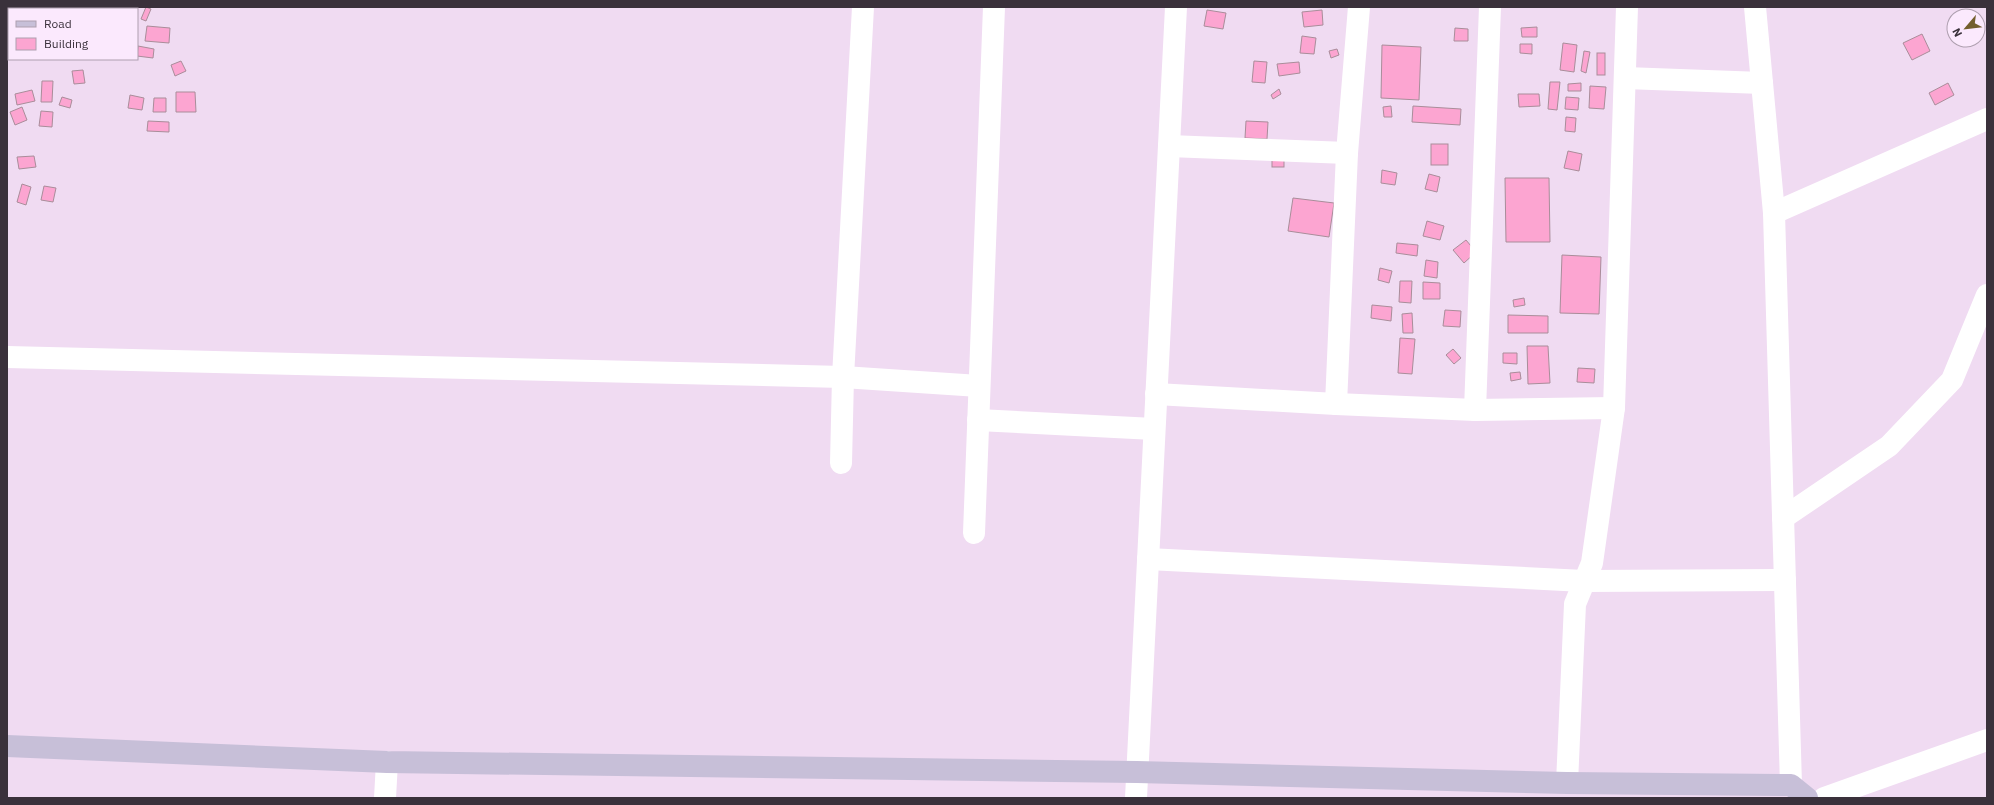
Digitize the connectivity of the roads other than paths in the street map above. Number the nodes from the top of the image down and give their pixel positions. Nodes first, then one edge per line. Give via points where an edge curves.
1 (863, 7) edge
2 (994, 7) edge
3 (1176, 7) edge
4 (1359, 7) edge
5 (1490, 7) edge
6 (1627, 7) edge
7 (1756, 7) edge
8 (1625, 78) junction
9 (1762, 83) junction
10 (1987, 119) edge
11 (1169, 146) junction
12 (1347, 153) junction
13 (1774, 213) junction
14 (1987, 295) edge
15 (7, 358) edge
16 (843, 377) junction
17 (979, 386) junction
18 (1156, 394) junction
19 (1336, 404) junction
20 (1614, 408) junction
21 (1475, 410) junction
22 (978, 420) junction
23 (1154, 428) junction
24 (841, 463) dead end
25 (1783, 518) junction
26 (974, 533) dead end
27 (1148, 559) junction
28 (1785, 580) junction
29 (1584, 581) junction
30 (1987, 740) edge
31 (7, 746) edge
32 (387, 762) junction
33 (1137, 772) junction
34 (1567, 783) junction
35 (1799, 791) edge
36 (385, 798) edge
37 (1136, 798) edge
38 (1824, 798) edge

1 - 16 street
2 - 17 street
3 - 11 street
4 - 12 street
5 - 21 street
6 - 8 street
7 - 9 street
8 - 9 street
8 - 20 street
9 - 13 street
10 - 13 street
11 - 12 street
11 - 18 street
12 - 19 street
13 - 25 street
14 - 25 street via 1952,380 1889,446
15 - 16 street
16 - 17 street
16 - 24 street
17 - 22 street
18 - 19 street
18 - 23 street
19 - 21 street
20 - 21 street
20 - 29 street via 1592,563
22 - 23 street
22 - 26 street
23 - 27 street
25 - 28 street
27 - 29 street
27 - 33 street
28 - 29 street
28 - 35 street
29 - 34 street via 1575,604
30 - 38 street
31 - 32 main road
32 - 33 main road
32 - 36 street
33 - 34 main road
33 - 37 street
34 - 35 main road

